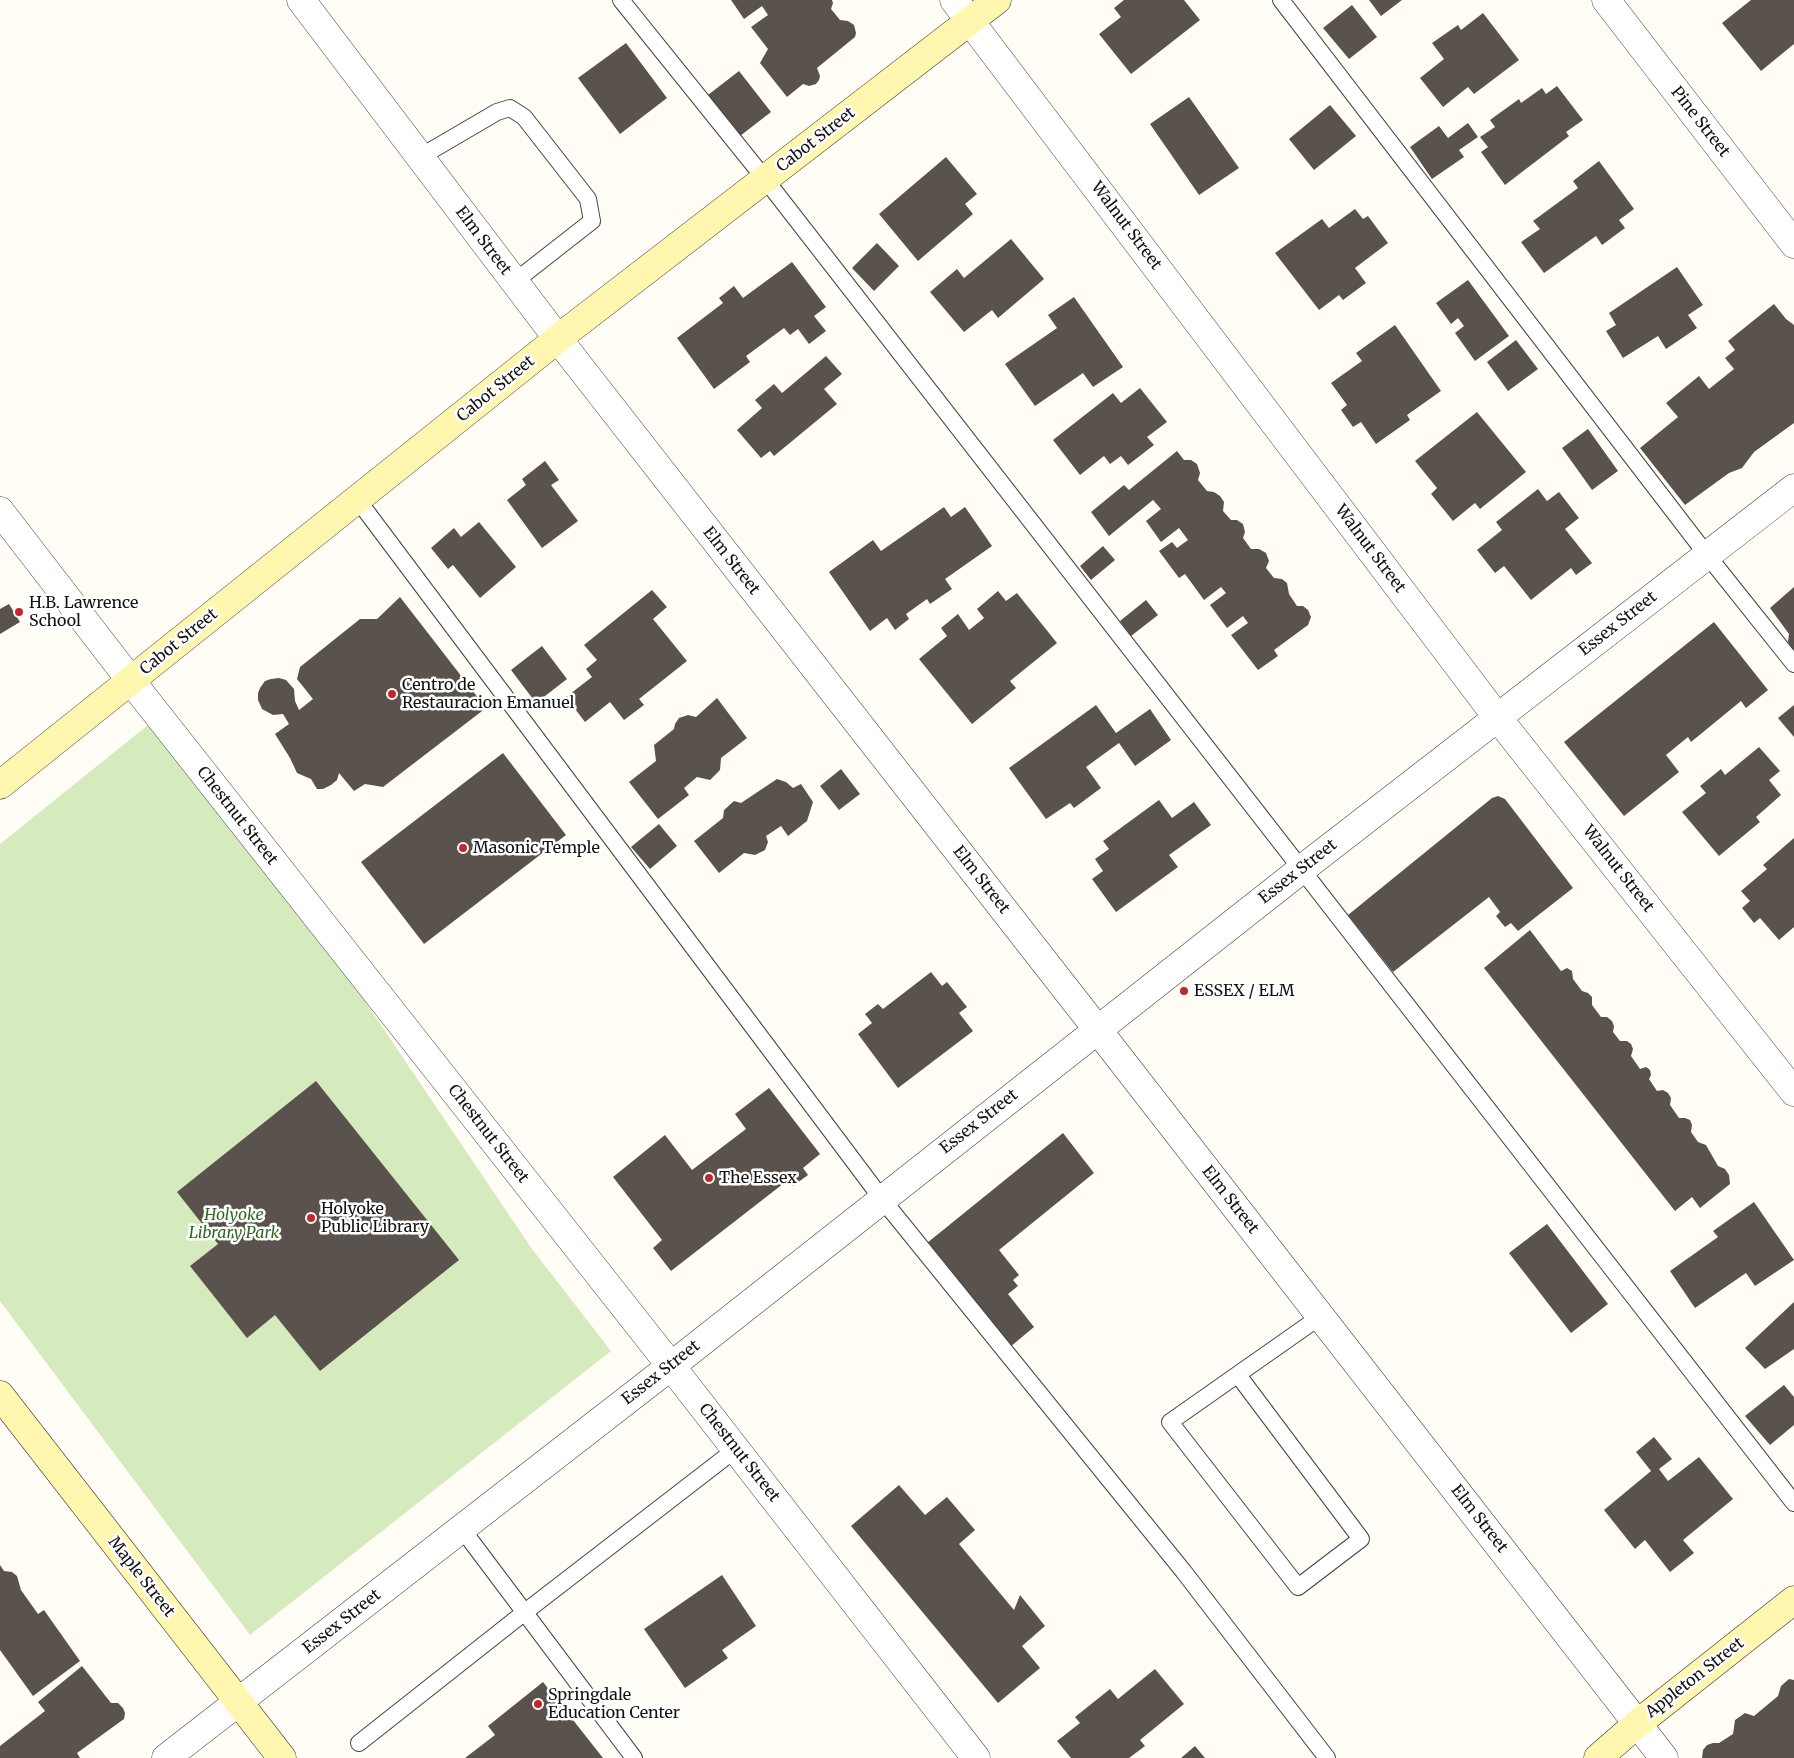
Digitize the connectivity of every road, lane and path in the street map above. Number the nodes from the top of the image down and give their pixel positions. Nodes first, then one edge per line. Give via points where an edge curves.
1 (301, 0) edge
2 (622, 0) edge
3 (998, 0) edge
4 (1281, 0) edge
5 (1606, 0) edge
6 (963, 10) edge
7 (420, 157) junction
8 (766, 179) junction
9 (1794, 244) edge
10 (514, 282) junction
11 (558, 339) junction
12 (1794, 488) edge
13 (357, 500) junction
14 (0, 511) edge
15 (1707, 555) junction
16 (1794, 664) edge
17 (131, 681) junction
18 (1497, 717) junction
19 (0, 785) edge
20 (1302, 869) junction
21 (1097, 1029) junction
22 (1794, 1092) edge
23 (882, 1199) junction
24 (1321, 1316) junction
25 (671, 1366) junction
26 (1238, 1375) junction
27 (0, 1395) edge
28 (736, 1449) junction
29 (1794, 1503) edge
30 (462, 1529) junction
31 (1794, 1600) edge
32 (525, 1612) junction
33 (239, 1702) junction
34 (1637, 1724) junction
35 (360, 1743) dead end
36 (166, 1758) edge
37 (282, 1758) edge
38 (634, 1758) edge
39 (976, 1758) edge
40 (1327, 1758) edge
41 (1598, 1758) edge
42 (1664, 1758) edge

1 - 7 street, Elm Street
2 - 8 lane
3 - 6 main road, Cabot Street
4 - 15 lane
5 - 9 street, Pine Street
6 - 8 main road, Cabot Street
6 - 18 street, Walnut Street
7 - 10 street, Elm Street
7 - 10 lane via 497,112 510,108 524,118 588,199 592,221
8 - 11 main road, Cabot Street
8 - 20 lane
10 - 11 street, Elm Street
11 - 13 main road, Cabot Street
11 - 21 street, Elm Street
12 - 15 street, Essex Street
13 - 17 main road, Cabot Street
13 - 23 lane
14 - 17 street, Chestnut Street
15 - 16 lane
15 - 18 street, Essex Street
17 - 19 main road, Cabot Street
17 - 25 street, Chestnut Street
18 - 20 street, Essex Street
18 - 22 street, Walnut Street
20 - 21 street, Essex Street
20 - 29 lane
21 - 23 street, Essex Street
21 - 24 street, Elm Street
23 - 25 street, Essex Street
23 - 40 lane via 1184,1572
24 - 26 lane
24 - 34 street, Elm Street
25 - 28 street, Chestnut Street
25 - 30 street, Essex Street
26 - 26 lane via 1170,1422 1298,1587 1361,1539
27 - 33 main road, Maple Street
28 - 32 lane
28 - 39 street, Chestnut Street
30 - 32 lane
30 - 33 street, Essex Street
31 - 34 main road, Appleton Street
32 - 35 lane
32 - 38 lane
33 - 36 street, Essex Street
33 - 37 main road, Maple Street
34 - 41 main road, Appleton Street
34 - 42 street, Elm Street

